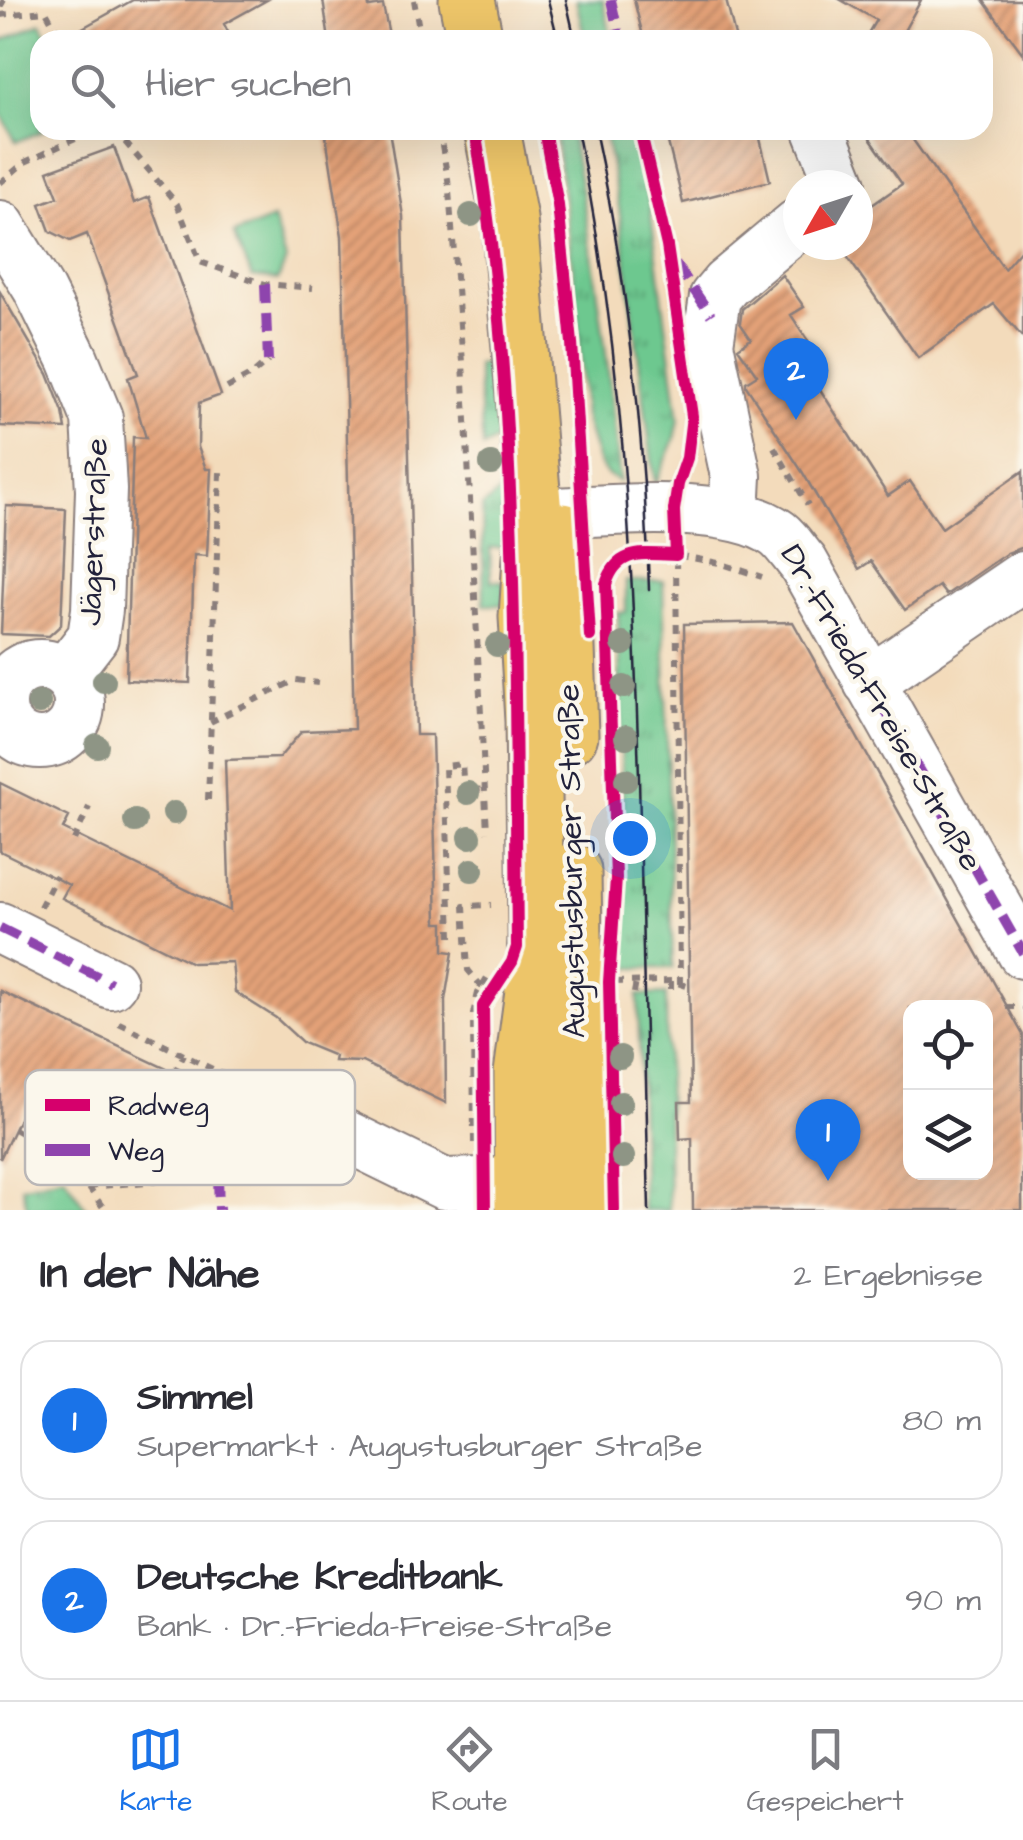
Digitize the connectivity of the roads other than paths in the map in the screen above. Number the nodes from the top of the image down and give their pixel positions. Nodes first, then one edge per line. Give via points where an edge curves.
1 (468, 0) edge
2 (506, 0) edge
3 (473, 30) edge
4 (511, 30) edge
5 (494, 140) edge
6 (528, 140) edge
7 (823, 140) edge
8 (835, 170) edge
9 (0, 226) edge
10 (783, 236) edge
11 (548, 513) junction
12 (734, 515) junction
13 (1023, 577) edge
14 (64, 673) junction
15 (870, 682) junction
16 (2, 690) edge
17 (0, 928) edge
18 (1023, 952) edge
19 (111, 983) dead end
20 (355, 1140) edge
21 (501, 1190) edge
22 (578, 1210) edge

1 - 3 main road
2 - 4 main road
5 - 11 main road, Augustusburger Straße
6 - 11 main road, Augustusburger Straße via 549,295
7 - 8 street
9 - 14 street, Jägerstraße via 38,288 97,418 94,637
10 - 12 street via 715,297 708,344 736,476
11 - 12 street
11 - 21 main road, Augustusburger Straße via 527,617 534,984
11 - 22 main road, Augustusburger Straße via 572,799
12 - 15 street, Dr.-Frieda-Freise-Straße via 779,534 803,563
13 - 15 street
14 - 16 street, Jägerstraße via 32,666
14 - 16 street, Jägerstraße via 79,706 70,729 49,742 14,732 2,711
15 - 18 street, Dr.-Frieda-Freise-Straße
17 - 19 street
20 - 21 street via 444,1184

